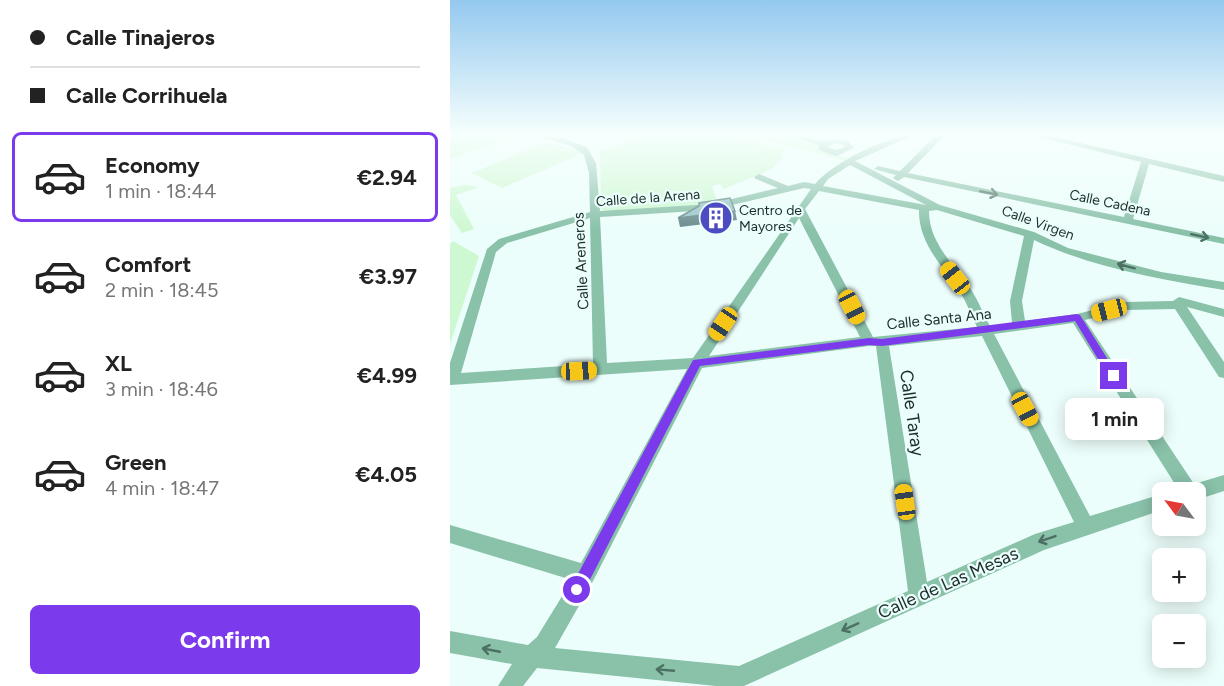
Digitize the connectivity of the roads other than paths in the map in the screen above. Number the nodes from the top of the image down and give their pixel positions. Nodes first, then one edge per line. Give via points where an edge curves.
1 (593, 167) edge
2 (836, 167) edge
3 (870, 167) edge
4 (883, 167) edge
5 (911, 167) edge
6 (1144, 167) edge
7 (1172, 167) edge
8 (903, 175) junction
9 (759, 177) dead end
10 (1224, 179) edge
11 (890, 181) junction
12 (816, 187) junction
13 (787, 189) junction
14 (931, 207) junction
15 (800, 209) junction
16 (594, 214) junction
17 (1128, 220) junction
18 (1030, 234) junction
19 (1224, 241) edge
20 (1161, 276) junction
21 (1224, 286) edge
22 (1180, 306) junction
23 (1224, 313) edge
24 (1077, 318) junction
25 (1019, 326) junction
26 (984, 331) junction
27 (876, 342) junction
28 (697, 363) junction
29 (600, 370) junction
30 (1224, 372) edge
31 (451, 379) edge
32 (1185, 482) edge
33 (1224, 483) edge
34 (1206, 488) edge
35 (1152, 505) edge
36 (1086, 526) junction
37 (450, 534) edge
38 (586, 574) junction
39 (919, 596) junction
40 (450, 642) edge
41 (532, 657) junction
42 (736, 681) edge
43 (509, 686) edge

1 - 16 street, Calle Areneros
2 - 12 street
3 - 11 street, Calle Virgen
4 - 8 street, Calle Cadena
5 - 8 street
6 - 17 street
7 - 10 street
8 - 11 street
8 -> 17 street, Calle Cadena
9 - 13 street
11 - 14 street, Calle Virgen
12 - 13 street, Calle de la Arena
12 - 14 street, Calle de la Arena
12 - 15 street
13 - 16 street, Calle de la Arena via 700,208
14 - 18 street, Calle Virgen
14 - 26 street via 922,220 946,265 965,290
15 - 27 street, Calle Taray
15 - 28 street
16 - 29 street, Calle Areneros
16 - 31 street, Calle de la Arena via 503,241 491,251
17 -> 19 street, Calle Cadena
20 -> 18 street, Calle Virgen via 1064,249
18 - 25 street via 1016,301
20 - 21 street, Calle Virgen
20 - 22 street
22 - 23 street, Calle Santa Ana
22 - 24 street, Calle Santa Ana via 1125,306
22 - 30 street
24 - 25 street, Calle Santa Ana
24 - 32 street
25 - 26 street, Calle Santa Ana
26 - 27 street, Calle Santa Ana
26 - 36 street
27 - 28 street, Calle Santa Ana
27 - 39 street, Calle Taray
28 - 29 street, Calle Santa Ana
28 - 38 street
29 - 31 street, Calle Santa Ana
33 - 34 street
35 - 36 street, Calle de Las Mesas
36 -> 39 street, Calle de Las Mesas via 1042,541
37 - 38 street
38 - 41 street via 545,645
39 -> 42 street, Calle de Las Mesas
41 -> 40 street, Calle de Las Mesas
42 -> 41 street, Calle de Las Mesas
41 - 43 street

